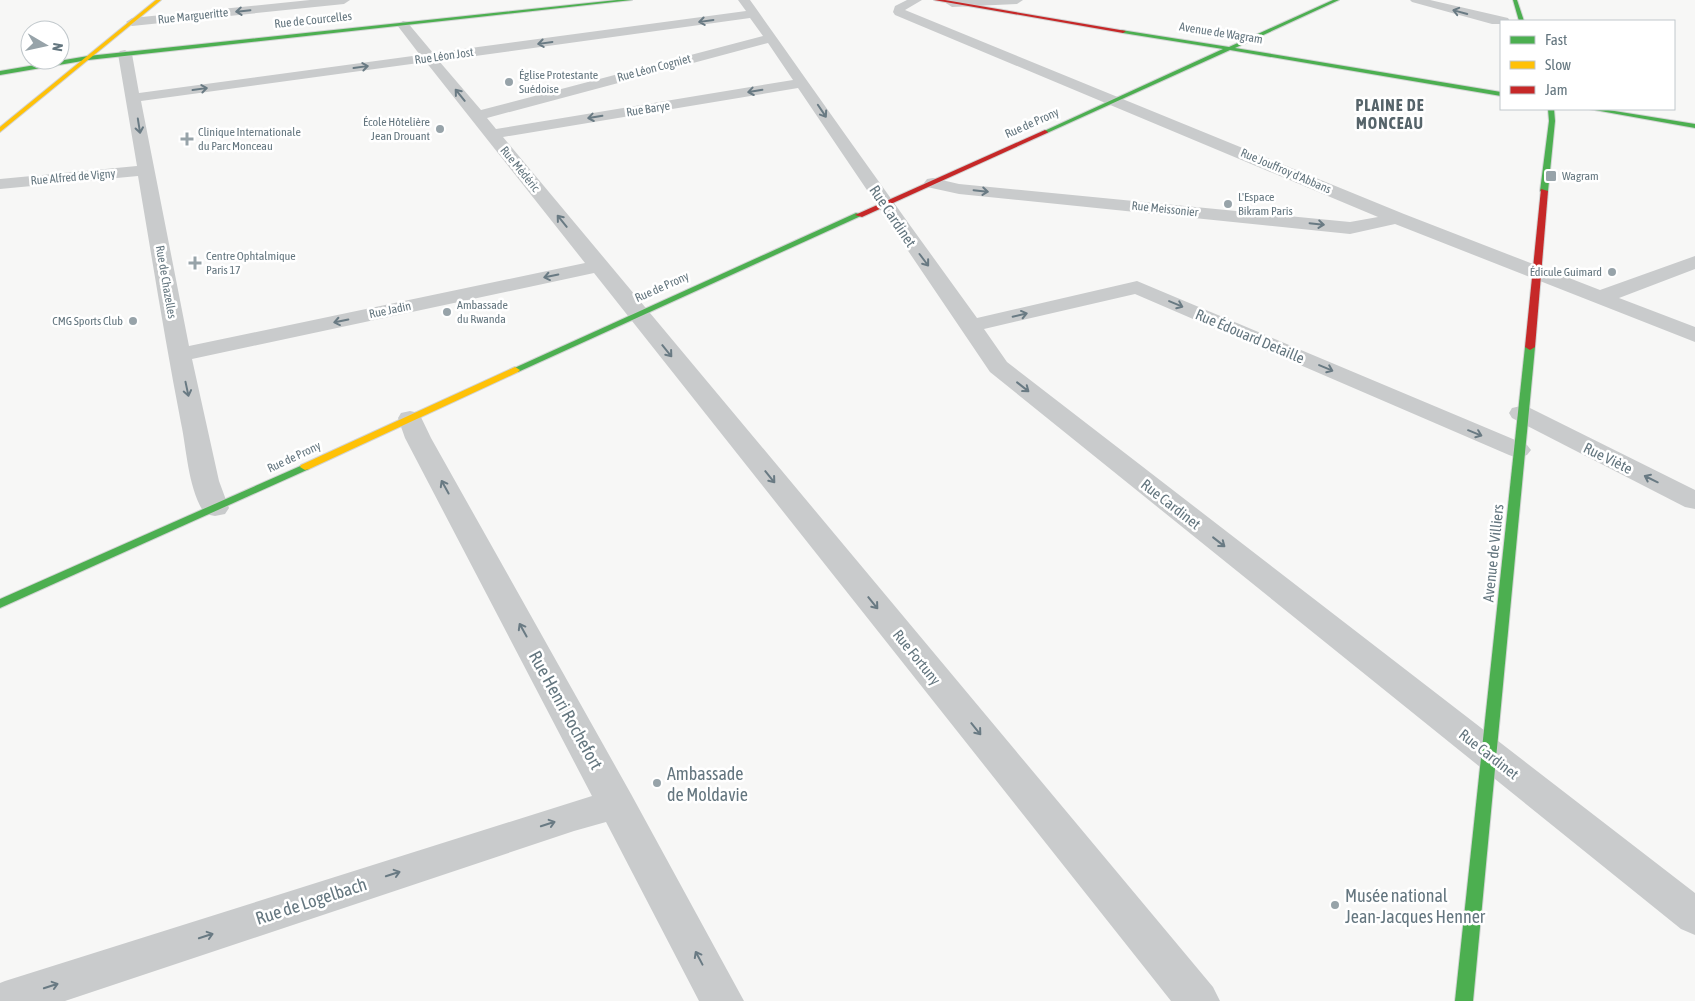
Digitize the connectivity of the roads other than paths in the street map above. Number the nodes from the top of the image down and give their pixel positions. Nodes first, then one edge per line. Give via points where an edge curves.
1 (159, 0) edge
2 (344, 0) edge
3 (630, 0) edge
4 (916, 0) edge
5 (936, 0) edge
6 (1017, 0) edge
7 (1337, 0) edge
8 (1416, 0) edge
9 (1515, 0) edge
10 (952, 3) junction
11 (749, 7) edge
12 (1500, 20) edge
13 (1522, 20) edge
14 (132, 22) junction
15 (403, 25) junction
16 (773, 39) junction
17 (1229, 48) junction
18 (125, 54) junction
19 (88, 58) junction
20 (430, 58) junction
21 (0, 73) edge
22 (803, 83) junction
23 (1500, 94) edge
24 (134, 98) junction
25 (1115, 100) junction
26 (1550, 110) edge
27 (1598, 110) edge
28 (477, 116) junction
29 (1695, 126) edge
30 (0, 130) edge
31 (492, 134) junction
32 (146, 170) junction
33 (933, 183) junction
34 (0, 184) edge
35 (884, 204) junction
36 (1397, 218) junction
37 (1695, 262) edge
38 (599, 266) junction
39 (1536, 273) junction
40 (1602, 297) junction
41 (637, 313) junction
42 (973, 326) junction
43 (1695, 335) edge
44 (180, 355) junction
45 (1522, 413) junction
46 (410, 418) junction
47 (1518, 450) junction
48 (1695, 501) edge
49 (214, 508) junction
50 (0, 604) edge
51 (1490, 755) junction
52 (618, 804) junction
53 (1695, 917) edge
54 (5, 1001) edge
55 (722, 1001) edge
56 (1198, 1001) edge
57 (1464, 1001) edge

1 - 14 main road
2 -> 14 street, Rue Margueritte
3 - 15 main road, Rue de Courcelles
4 - 25 street, Rue Jouffroy d'Abbans via 898,12
5 - 10 main road, Avenue de Wagram
6 - 10 street
7 - 17 main road, Rue de Prony
12 -> 8 street
9 - 13 main road
10 - 17 main road, Avenue de Wagram
11 - 16 street, Rue Cardinet
11 -> 20 street, Rue Léon Jost
14 - 19 main road
15 - 18 main road, Rue de Courcelles
15 - 20 street, Rue Médéric
16 - 22 street, Rue Cardinet
16 - 28 street, Rue Léon Cogniet
17 - 23 main road, Avenue de Wagram
17 - 25 main road, Rue de Prony
18 - 19 main road, Rue de Courcelles
18 - 24 street, Rue de Chazelles
19 - 21 main road, Rue de Courcelles
19 - 30 main road
24 -> 20 street, Rue Léon Jost
28 -> 20 street, Rue Médéric
22 -> 31 street, Rue Barye
22 -> 35 street, Rue Cardinet
24 -> 32 street, Rue de Chazelles
25 - 33 main road, Rue de Prony
25 - 36 street, Rue Jouffroy d'Abbans
26 - 39 main road, Avenue de Villiers via 1552,121
27 - 29 main road
28 - 31 street, Rue Médéric
38 -> 31 street, Rue Médéric
32 - 34 street, Rue Alfred de Vigny
32 - 44 street, Rue de Chazelles
33 - 35 main road, Rue de Prony
33 -> 36 street, Rue Meissonier via 959,189 1350,228
35 - 41 main road, Rue de Prony
35 -> 42 street, Rue Cardinet
36 - 39 street, Rue Jouffroy d'Abbans
37 - 40 street
38 - 41 street, Rue Médéric
38 -> 44 street, Rue Jadin
39 - 40 street, Rue Jouffroy d'Abbans
39 - 45 main road, Avenue de Villiers via 1537,295
40 - 43 street, Rue Jouffroy d'Abbans
41 - 46 main road, Rue de Prony
41 -> 56 street, Rue Fortuny
42 -> 47 street, Rue Édouard Detaille via 1137,288
42 -> 51 street, Rue Cardinet via 998,367
44 -> 49 street, Rue de Chazelles
45 - 47 main road, Avenue de Villiers
48 -> 45 street, Rue Viète
46 - 49 main road, Rue de Prony
52 -> 46 street, Rue Henri Rochefort
47 - 51 main road, Avenue de Villiers
49 - 50 main road, Rue de Prony
51 - 53 street, Rue Cardinet
51 - 57 main road, Avenue de Villiers
54 -> 52 street, Rue de Logelbach via 563,819
55 -> 52 street, Rue Henri Rochefort

